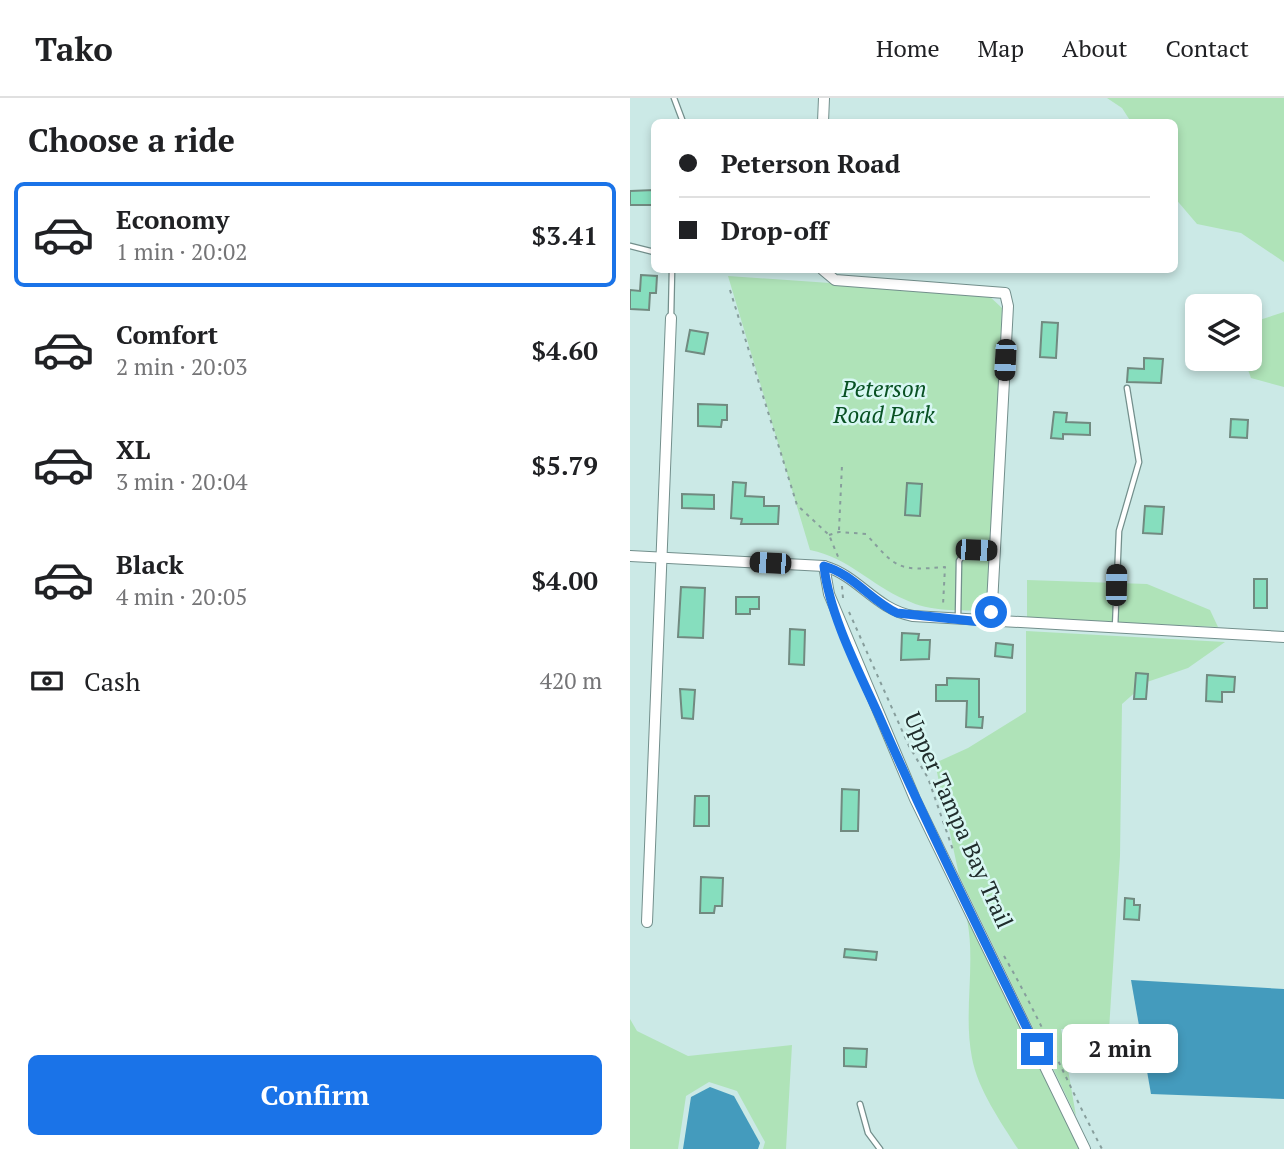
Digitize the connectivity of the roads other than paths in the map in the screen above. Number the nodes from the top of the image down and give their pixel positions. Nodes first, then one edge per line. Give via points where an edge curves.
1 (674, 98) edge
2 (824, 98) edge
3 (682, 119) edge
4 (823, 119) edge
5 (630, 246) edge
6 (651, 250) edge
7 (672, 273) edge
8 (827, 273) edge
9 (671, 318) joint
10 (1127, 388) dead end
11 (995, 550) junction
12 (630, 556) edge
13 (661, 558) junction
14 (824, 566) junction
15 (958, 620) junction
16 (991, 623) junction
17 (1115, 629) junction
18 (1284, 636) edge
19 (647, 922) dead end
20 (860, 1104) dead end
21 (880, 1149) edge
22 (1085, 1149) edge

1 - 3 lane
2 - 4 street
5 - 6 lane
7 - 9 lane
8 - 11 street via 835,280 1005,293 1008,306
9 - 13 street
10 - 17 lane via 1139,463 1119,531
11 - 15 lane via 964,553 959,561
11 - 16 street
12 - 13 street
13 - 14 street
13 - 19 street
14 - 15 street via 840,572 897,613
14 - 22 street via 829,594 915,799
15 - 16 street
16 - 17 street
17 - 18 street
20 - 21 lane via 868,1133

